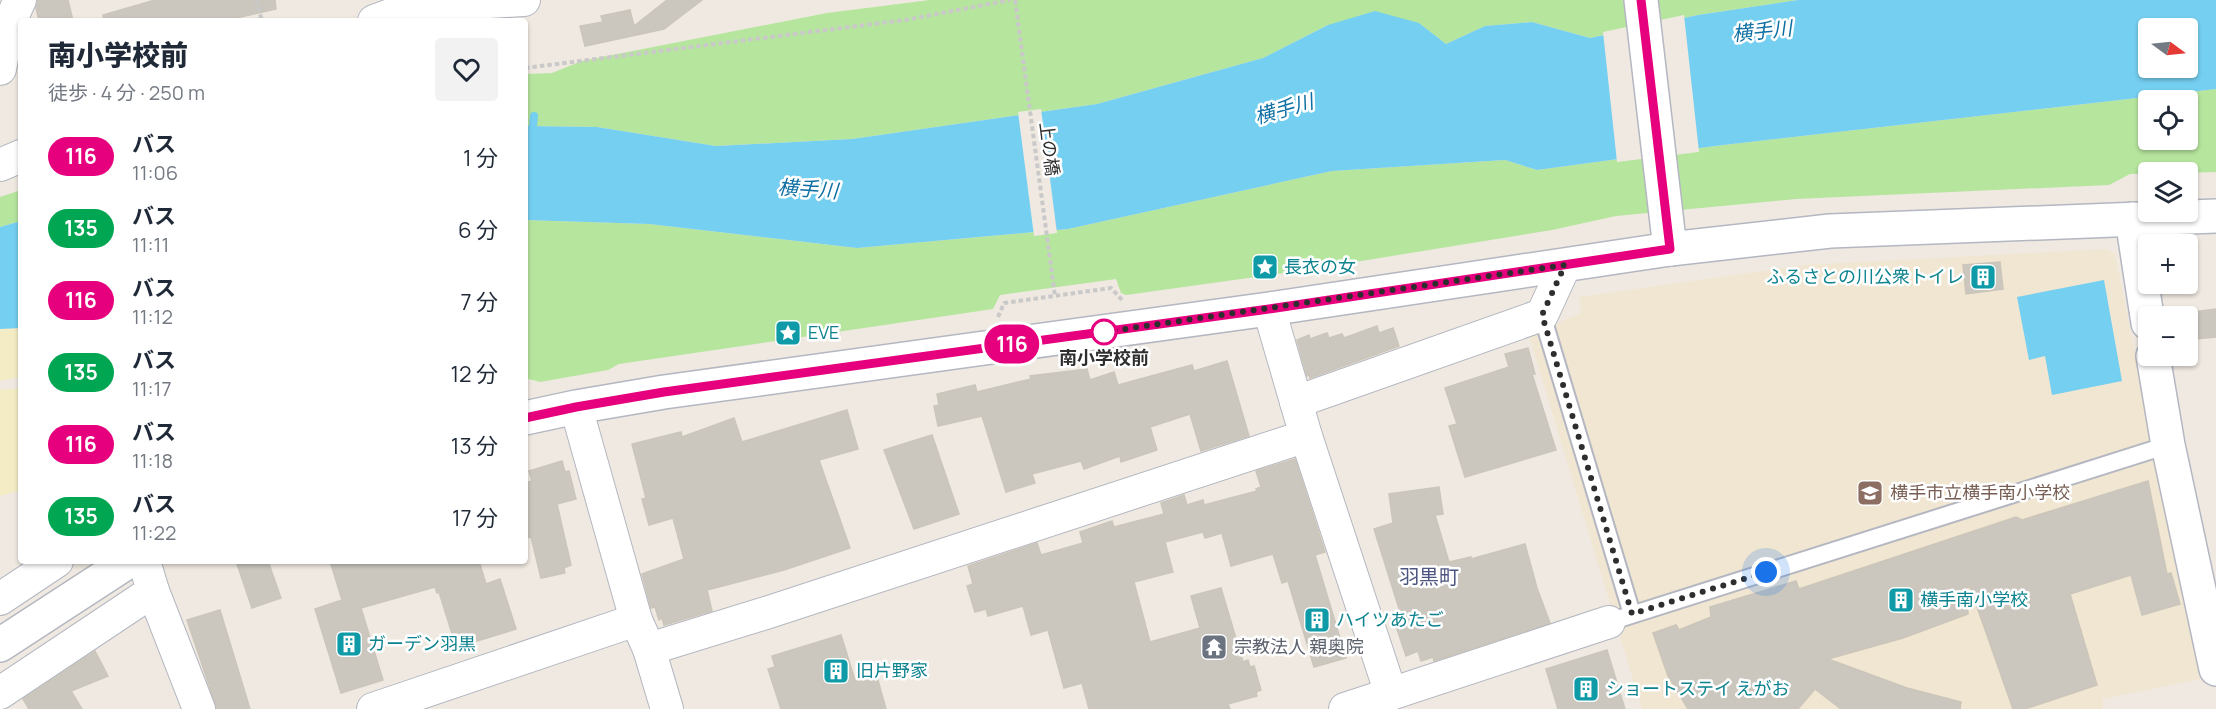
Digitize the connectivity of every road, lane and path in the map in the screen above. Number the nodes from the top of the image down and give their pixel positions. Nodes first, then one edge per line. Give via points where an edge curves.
1 (20, 0) edge
2 (256, 0) edge
3 (524, 0) edge
4 (1010, 0) edge
5 (1015, 0) edge
6 (1641, 0) edge
7 (261, 18) edge
8 (382, 18) edge
9 (528, 68) edge
10 (0, 69) edge
11 (18, 157) edge
12 (0, 165) edge
13 (2216, 216) edge
14 (2132, 219) junction
15 (1670, 249) junction
16 (1565, 265) junction
17 (1055, 296) junction
18 (1123, 301) dead end
19 (2145, 306) edge
20 (1269, 309) junction
21 (1542, 315) junction
22 (998, 318) dead end
23 (2155, 366) edge
24 (1296, 402) junction
25 (576, 407) junction
26 (528, 417) edge
27 (1306, 436) junction
28 (2168, 445) junction
29 (52, 564) edge
30 (124, 564) edge
31 (145, 564) edge
32 (153, 591) junction
33 (0, 599) edge
34 (1621, 618) junction
35 (636, 620) junction
36 (0, 645) edge
37 (649, 649) junction
38 (2216, 669) edge
39 (0, 693) edge
40 (1390, 694) junction
41 (199, 709) edge
42 (373, 709) edge
43 (667, 709) edge
44 (1345, 709) edge

1 - 10 street
2 - 7 path
3 - 8 street via 456,4
4 - 9 path via 905,20
5 - 17 path, 上の橋
6 - 15 main road
11 - 12 street
13 - 14 main road
14 - 15 main road via 1830,231
14 - 19 main road
15 - 16 main road
16 - 20 main road
16 - 21 street
17 - 18 path via 1111,288
17 - 22 path via 1004,303
20 - 24 street
20 - 25 main road
21 - 24 street
21 - 34 lane
23 - 28 main road
24 - 27 street
25 - 26 main road
25 - 35 street
27 - 37 street
27 - 40 street
28 - 34 lane
28 - 38 main road
29 - 33 street
30 - 36 main road
31 - 32 street
32 - 39 street
32 - 41 street
34 - 40 street
35 - 37 street
35 - 42 street
37 - 43 street
40 - 44 street

